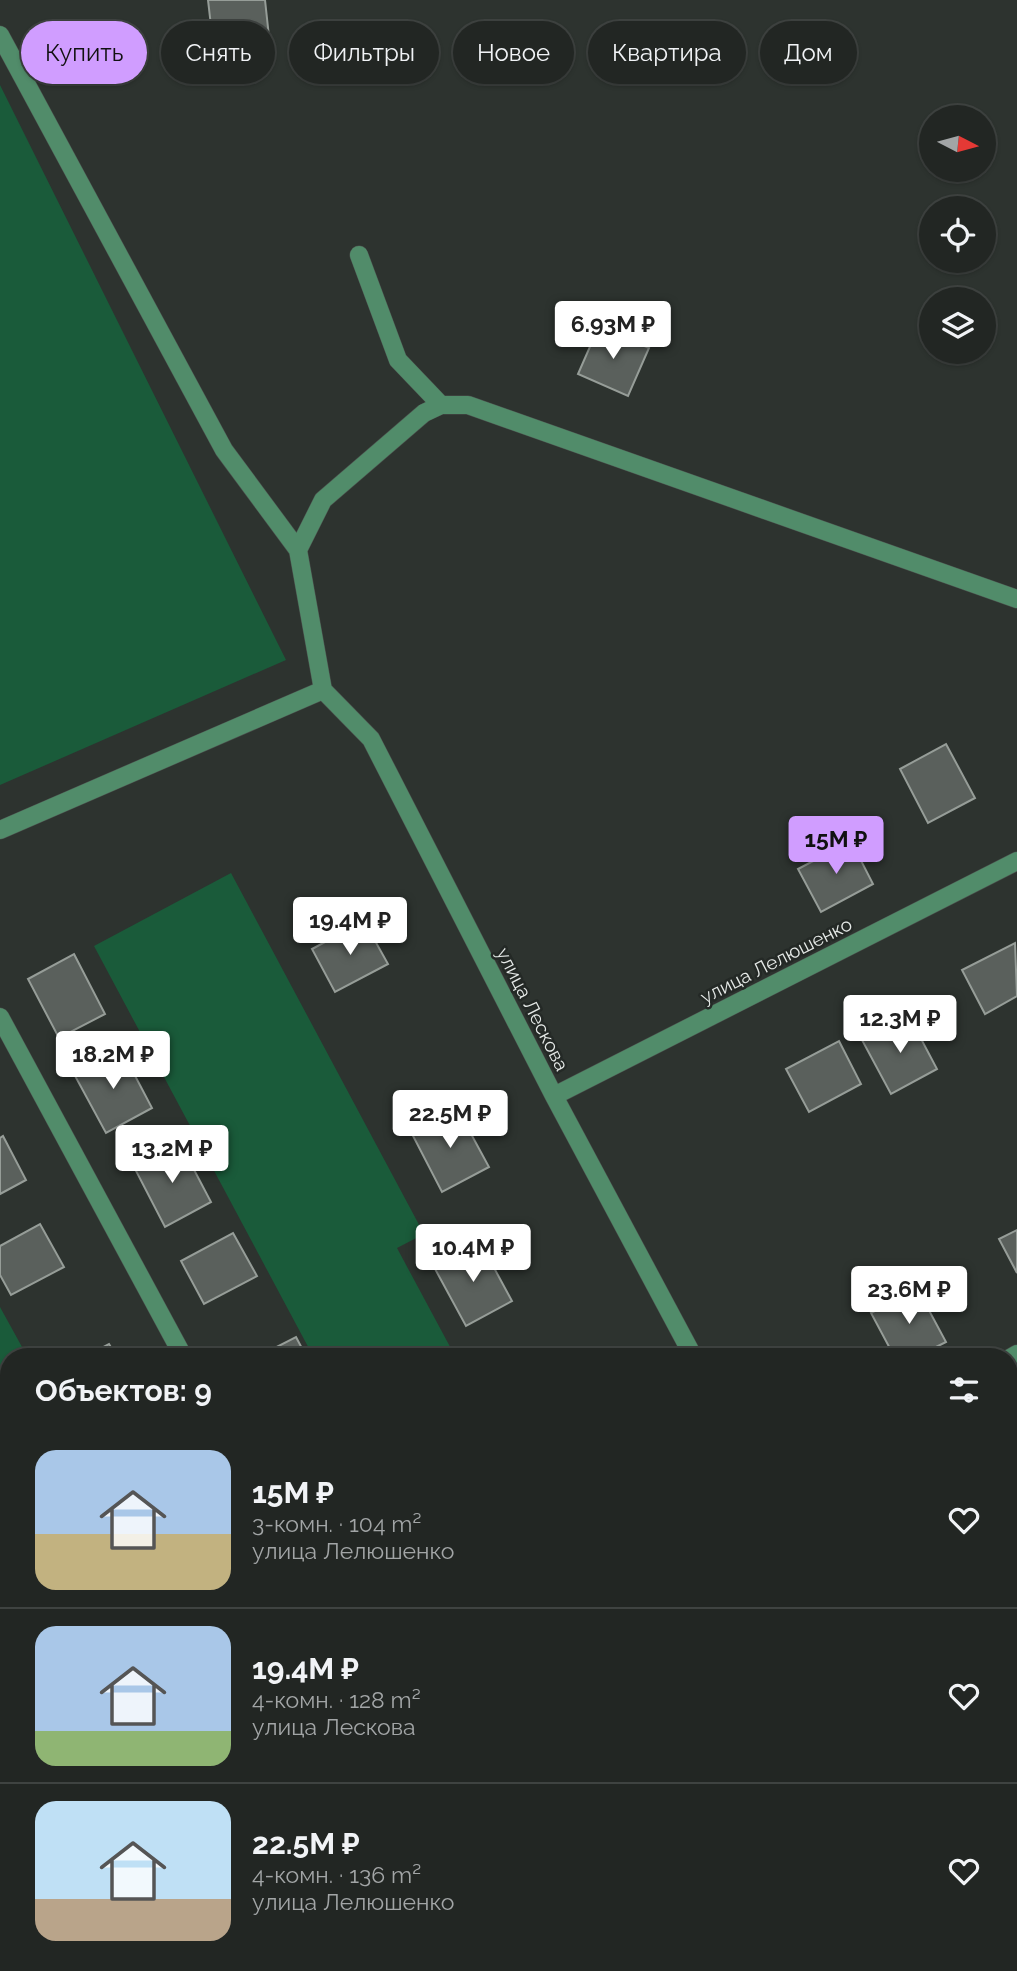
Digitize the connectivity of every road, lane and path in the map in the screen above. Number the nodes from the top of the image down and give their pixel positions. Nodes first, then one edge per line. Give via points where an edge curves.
1 (0, 35) edge
2 (359, 255) dead end
3 (442, 405) junction
4 (298, 550) junction
5 (1017, 599) edge
6 (323, 690) junction
7 (0, 830) edge
8 (1017, 861) edge
9 (0, 1017) edge
10 (554, 1096) junction
11 (179, 1348) edge
12 (689, 1348) edge

1 - 4 street via 224,450
2 - 3 street via 398,360
3 - 4 street via 424,413 323,500
3 - 5 street via 468,405
4 - 6 street
6 - 7 street
6 - 10 street, улица Лескова via 371,739
8 - 10 street, улица Лелюшенко
9 - 11 street
10 - 12 street, улица Лескова

